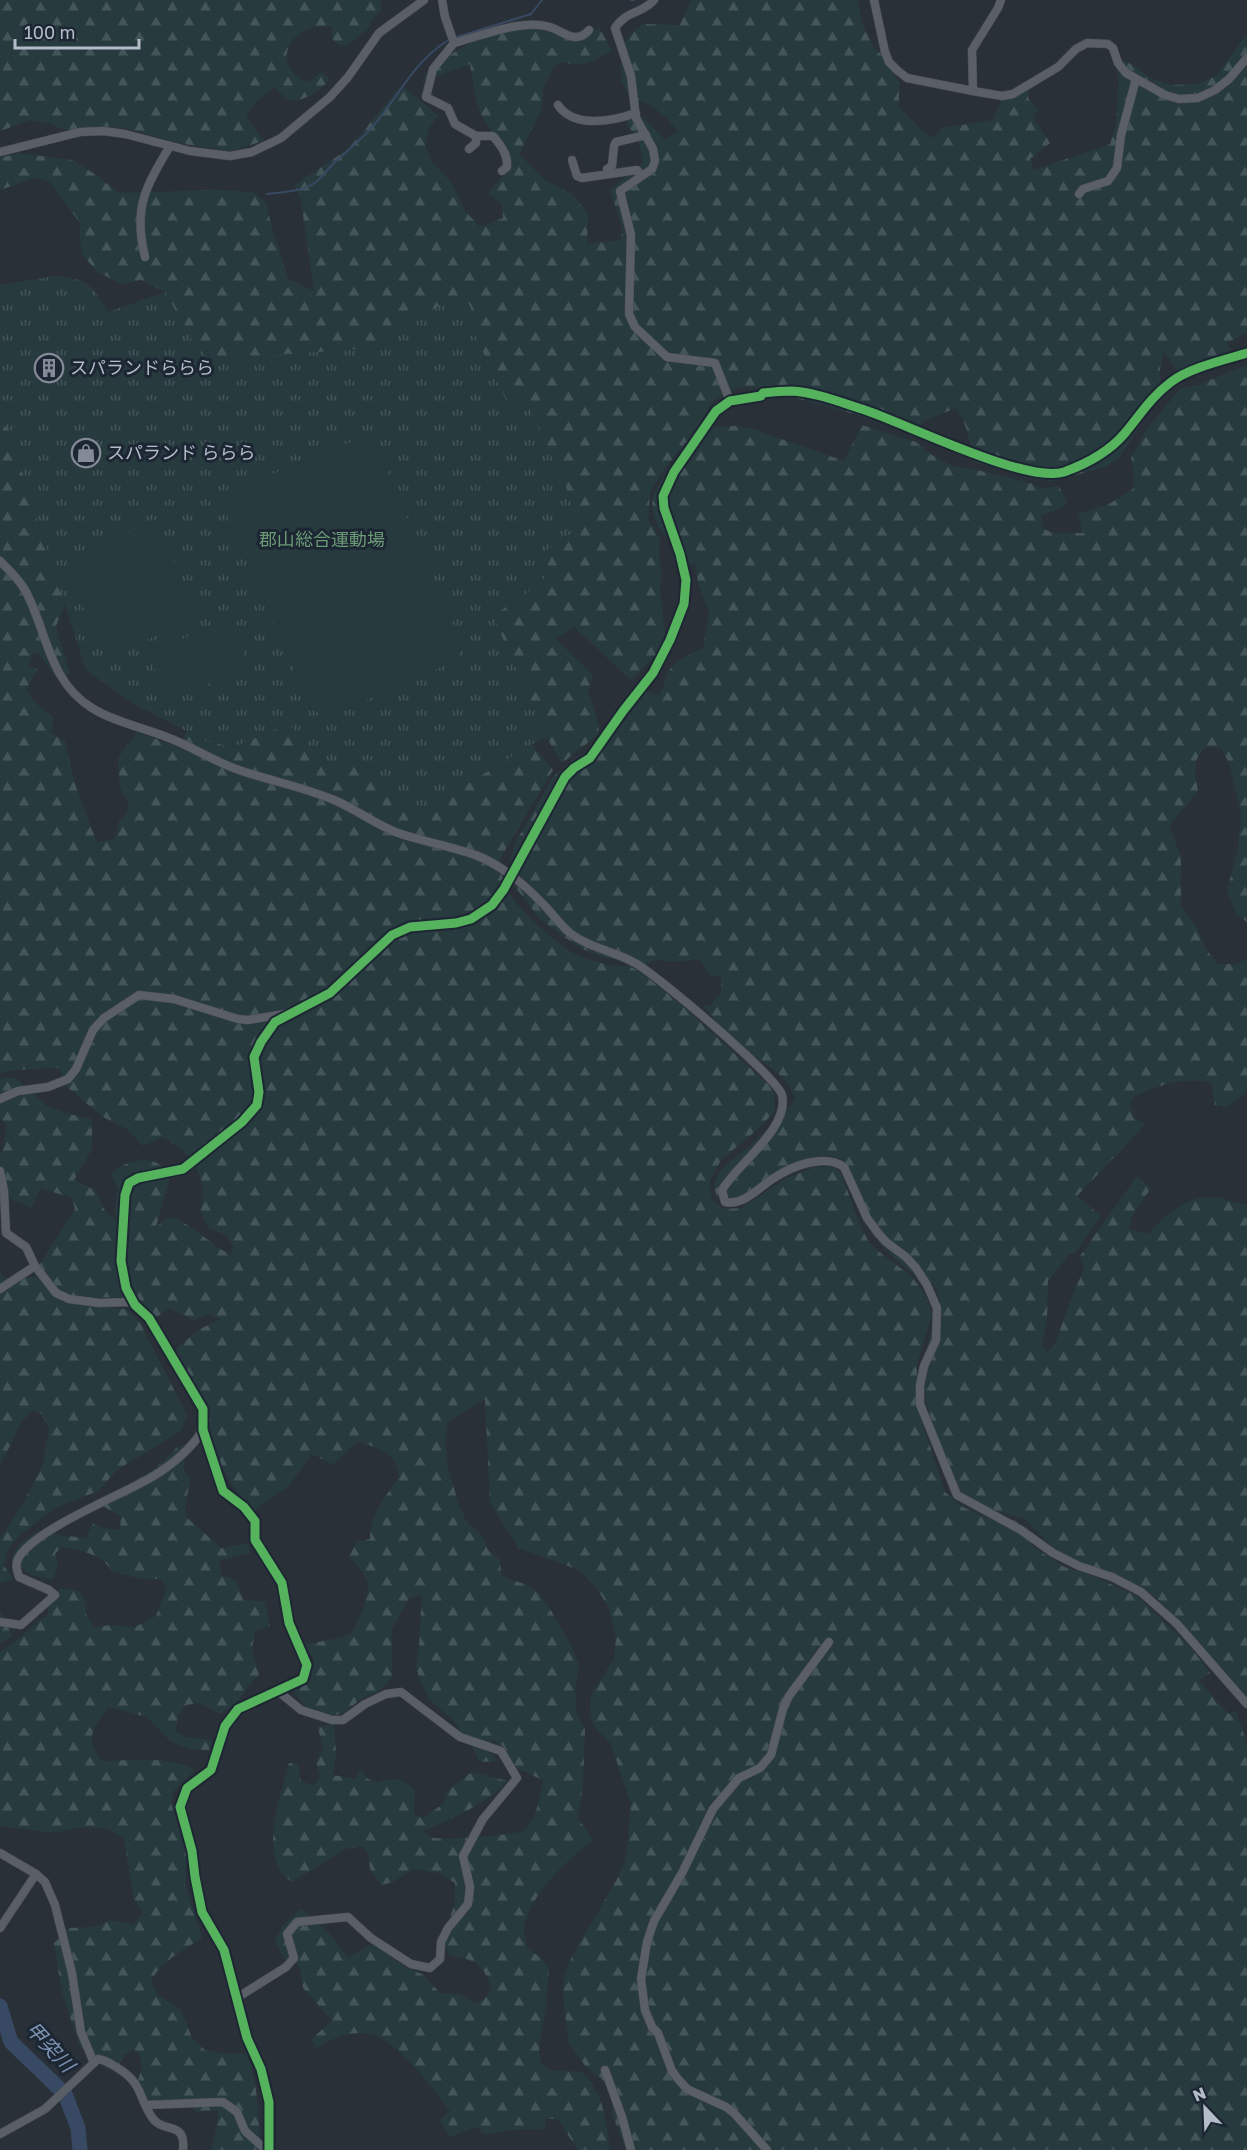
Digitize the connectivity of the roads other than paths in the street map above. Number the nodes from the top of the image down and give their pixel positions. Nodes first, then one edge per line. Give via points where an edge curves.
1 (424, 0) edge
2 (442, 0) edge
3 (654, 0) edge
4 (874, 0) edge
5 (1001, 0) edge
6 (589, 30) dead end
7 (454, 43) junction
8 (1247, 58) edge
9 (1136, 79) junction
10 (973, 91) junction
11 (558, 105) dead end
12 (636, 112) junction
13 (646, 135) junction
14 (476, 136) junction
15 (170, 146) junction
16 (469, 149) dead end
17 (0, 152) edge
18 (572, 160) dead end
19 (607, 169) dead end
20 (502, 171) dead end
21 (641, 176) junction
22 (1079, 194) dead end
23 (145, 257) dead end
24 (1247, 353) edge
25 (730, 401) junction
26 (0, 561) edge
27 (512, 877) junction
28 (292, 1013) junction
29 (0, 1099) edge
30 (0, 1171) edge
31 (35, 1266) junction
32 (0, 1288) edge
33 (135, 1305) junction
34 (203, 1430) junction
35 (0, 1622) edge
36 (829, 1642) dead end
37 (279, 1692) junction
38 (1247, 1704) edge
39 (0, 1853) edge
40 (36, 1874) junction
41 (0, 1928) edge
42 (235, 1999) junction
43 (94, 2063) junction
44 (605, 2070) dead end
45 (146, 2105) junction
46 (0, 2134) edge
47 (183, 2150) edge
48 (268, 2150) edge
49 (631, 2150) edge
50 (767, 2150) edge

1 - 15 street via 379,33 330,97 281,138 252,152 230,156
2 - 7 street
3 - 12 street via 623,16 615,28 631,76
4 - 10 street via 885,52 897,70 907,78
5 - 10 street via 972,50
6 - 7 street via 568,38 554,28 541,26 503,28
7 - 14 street via 434,69 426,97 448,108 455,124
8 - 9 street via 1229,79 1198,98 1165,95
9 - 10 street via 1118,63 1108,44 1087,43 1058,67 1013,94
9 - 22 street via 1117,168 1107,181
11 - 12 street via 572,117 585,121
12 - 13 street
13 - 19 street via 616,142 612,166
13 - 21 street via 655,161 652,169
14 - 16 street via 476,143
14 - 20 street via 488,134 499,144 507,159 507,167
15 - 17 street via 103,131 80,132
15 - 23 street via 150,180 140,214 139,233
18 - 21 street via 577,176 582,178 637,170
21 - 25 street via 620,191 631,235 629,314 635,327 667,357 715,363
24 - 25 street via 1173,380 1150,400 1111,447 1064,472 1048,474 1029,472 818,396 792,391
25 - 27 street via 716,411 674,472 663,496 686,580 684,604 670,640 653,673 590,758 565,777
26 - 27 street via 25,591 53,662 82,702 238,770 302,787 354,808 395,832 478,856
27 - 28 street via 492,904 471,920 410,927 392,935 330,993
27 - 38 street via 581,941 636,963 674,990 779,1087 782,1111 776,1124 728,1179 722,1190 725,1202 748,1197 776,1177 807,1163 828,1160 844,1167 867,1218 886,1242 916,1268 937,1308 936,1340 924,1366 920,1404 957,1495 1021,1530 1053,1553 1141,1592 1177,1624
28 - 29 street via 238,1019 174,999 139,995 93,1030 68,1079
28 - 33 street via 275,1022 254,1057 257,1105 242,1122 183,1169 129,1183 121,1261 126,1288
30 - 31 street via 6,1233 26,1247
31 - 32 street
31 - 33 street via 56,1293 69,1299
33 - 34 street via 149,1318 203,1409
34 - 35 street via 192,1447 154,1476 49,1531 24,1550 17,1560 19,1577 55,1595 21,1625
34 - 37 street via 223,1491 255,1521 255,1540 282,1583 289,1623 307,1665 303,1679
36 - 50 street via 789,1696 771,1755 760,1768 739,1779 713,1809 654,1921 640,1979 645,2010 672,2071 687,2089 735,2113
37 - 42 street via 238,1709 229,1719 211,1770 187,1788 180,1807 202,1912 224,1950
37 - 42 street via 301,1710 332,1720 343,1720 365,1704 401,1692 460,1737 501,1751 517,1778 483,1819 463,1856 470,1887 468,1904 448,1928 441,1942 440,1959 430,1968 411,1964 371,1938 348,1917 297,1922 287,1934 294,1958
39 - 40 street
40 - 41 street
40 - 43 street via 45,1882 55,1905 72,1973 81,2032
42 - 48 street via 269,2102
43 - 45 street via 102,2059 129,2075
43 - 46 street via 45,2109
44 - 49 street
45 - 47 street via 156,2122 180,2133
45 - 48 street via 223,2102 237,2112 245,2131

